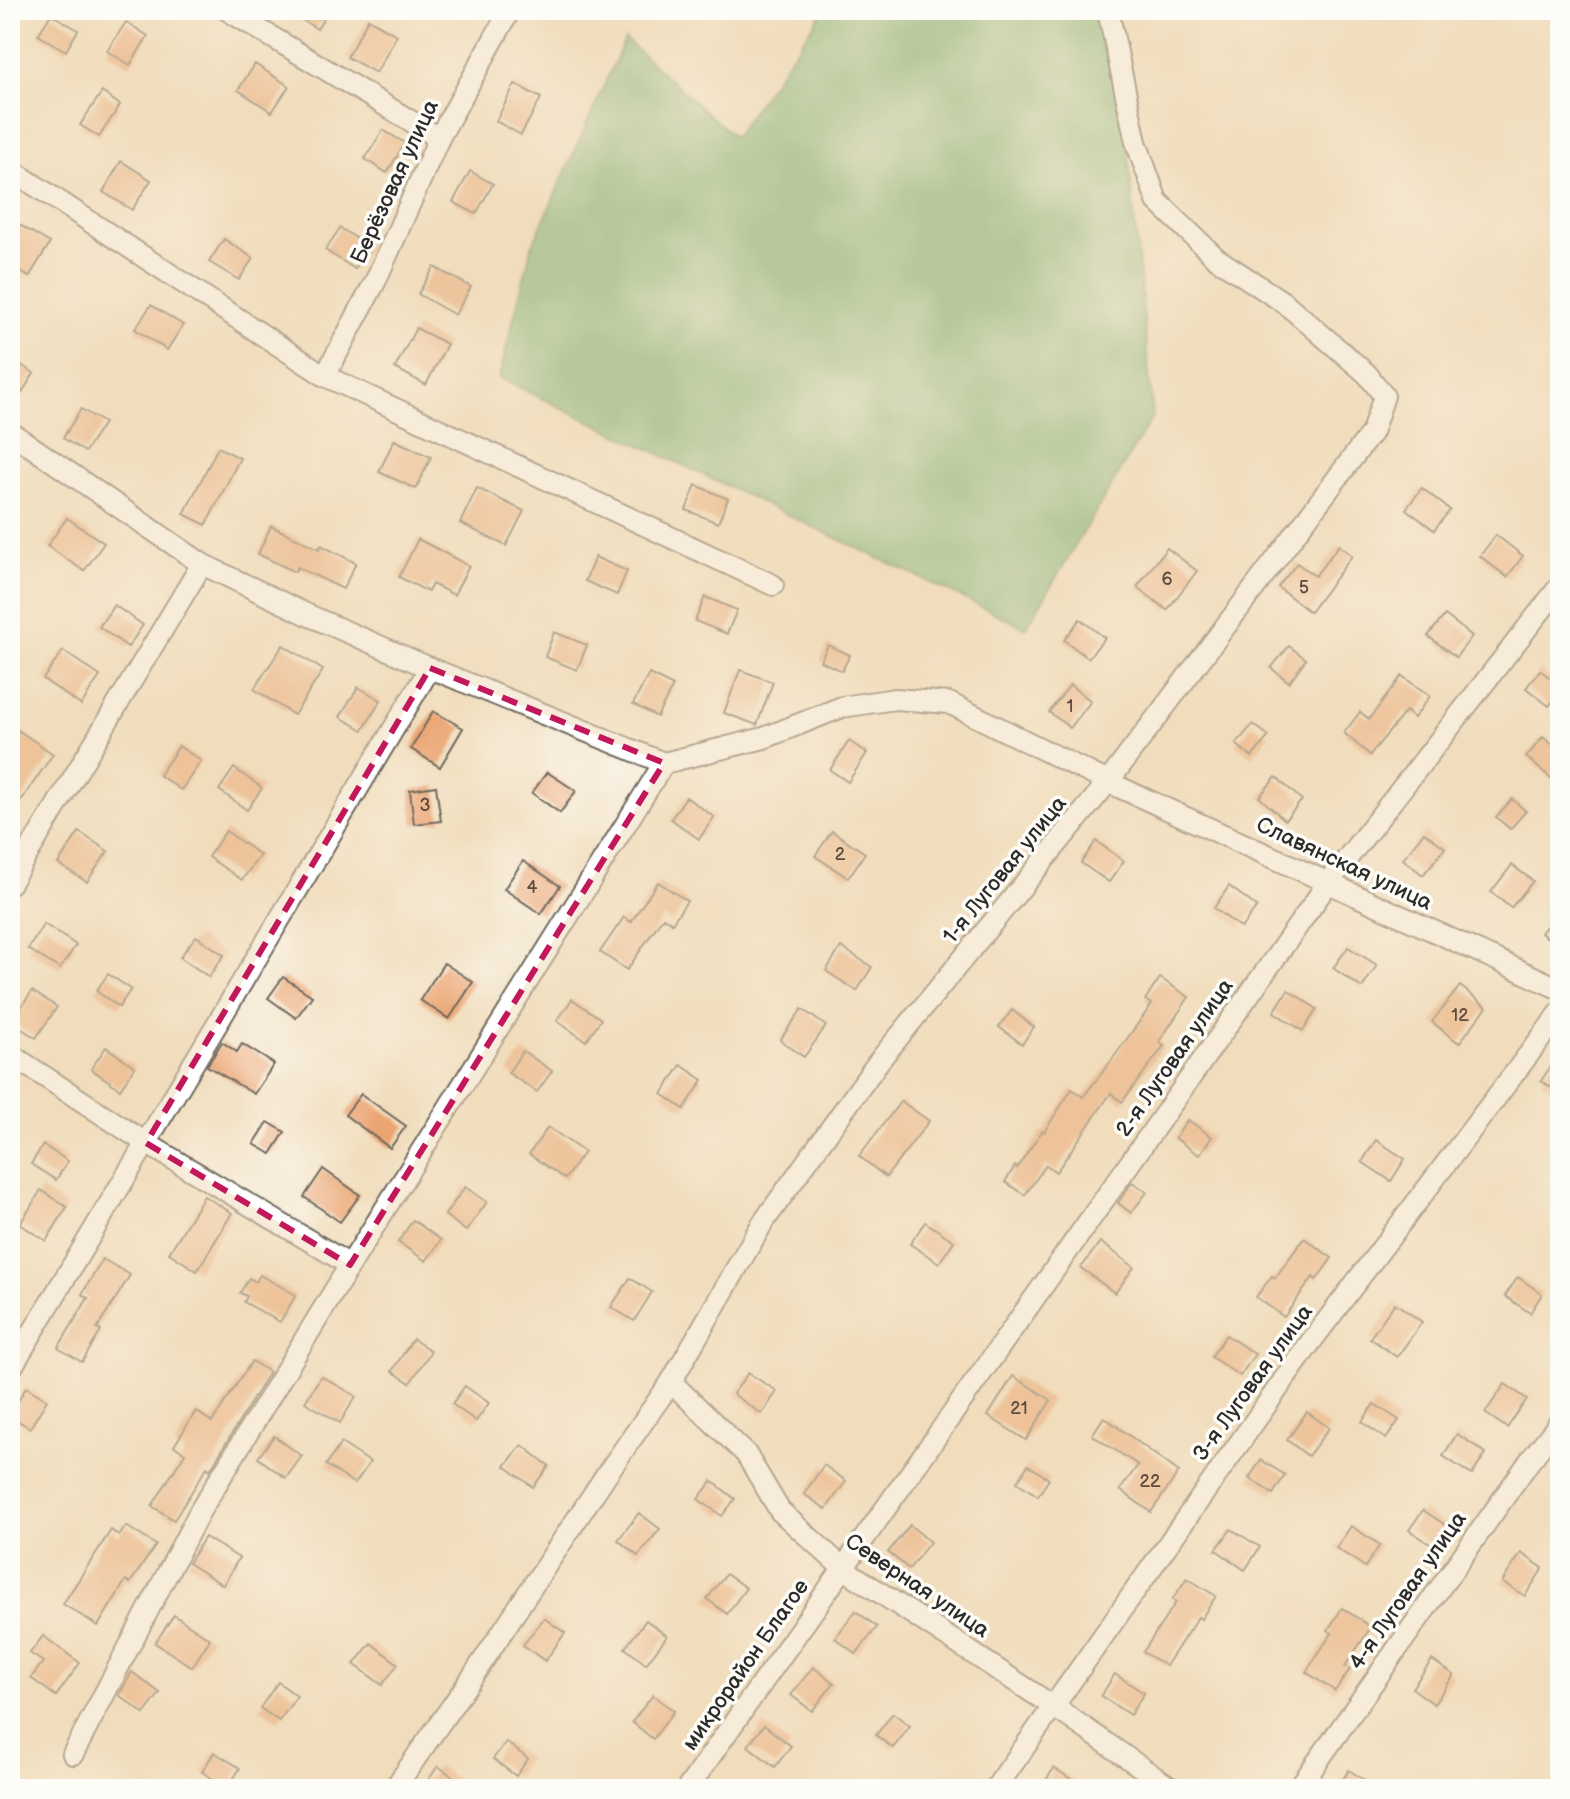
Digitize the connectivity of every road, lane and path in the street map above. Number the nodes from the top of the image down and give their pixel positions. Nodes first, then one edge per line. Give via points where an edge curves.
1 (227, 10) edge
2 (510, 10) edge
3 (1108, 10) edge
4 (439, 138) junction
5 (10, 169) edge
6 (325, 376) junction
7 (10, 432) edge
8 (202, 564) junction
9 (773, 585) dead end
10 (1560, 586) edge
11 (430, 668) junction
12 (664, 763) junction
13 (1108, 782) junction
14 (10, 883) edge
15 (1328, 883) junction
16 (1560, 989) edge
17 (1560, 1013) edge
18 (10, 1054) edge
19 (146, 1143) junction
20 (350, 1265) junction
21 (10, 1370) edge
22 (671, 1382) junction
23 (1560, 1422) edge
24 (844, 1569) junction
25 (1053, 1706) junction
26 (73, 1754) dead end
27 (394, 1789) edge
28 (687, 1789) edge
29 (995, 1789) edge
30 (1172, 1789) edge
31 (1298, 1789) edge

1 - 4 street
2 - 4 street, Берёзовая улица
3 - 13 street, 1-я Луговая улица via 1136,142 1157,201 1216,258 1286,304 1367,374 1384,396 1372,432
4 - 6 street, Берёзовая улица via 376,280
5 - 6 street
6 - 9 street
7 - 8 street
8 - 11 street
8 - 14 street
10 - 15 street, 2-я Луговая улица
11 - 12 street
11 - 19 street
12 - 13 street, Славянская улица via 764,738 842,707 895,699 949,703
12 - 20 street
13 - 15 street, Славянская улица
13 - 22 street, 1-я Луговая улица via 879,1061 762,1224
15 - 16 street, Славянская улица
15 - 24 street, 2-я Луговая улица
17 - 25 street, 3-я Луговая улица via 1310,1343
18 - 19 street
19 - 20 street
19 - 21 street
20 - 26 street via 200,1511
22 - 24 street, Северная улица via 746,1454 780,1511
22 - 27 street, 1-я Луговая улица
23 - 31 street, 4-я Луговая улица
24 - 25 street, Северная улица
24 - 28 street, микрорайон Благое
25 - 29 street, 3-я Луговая улица
25 - 30 street, Северная улица

